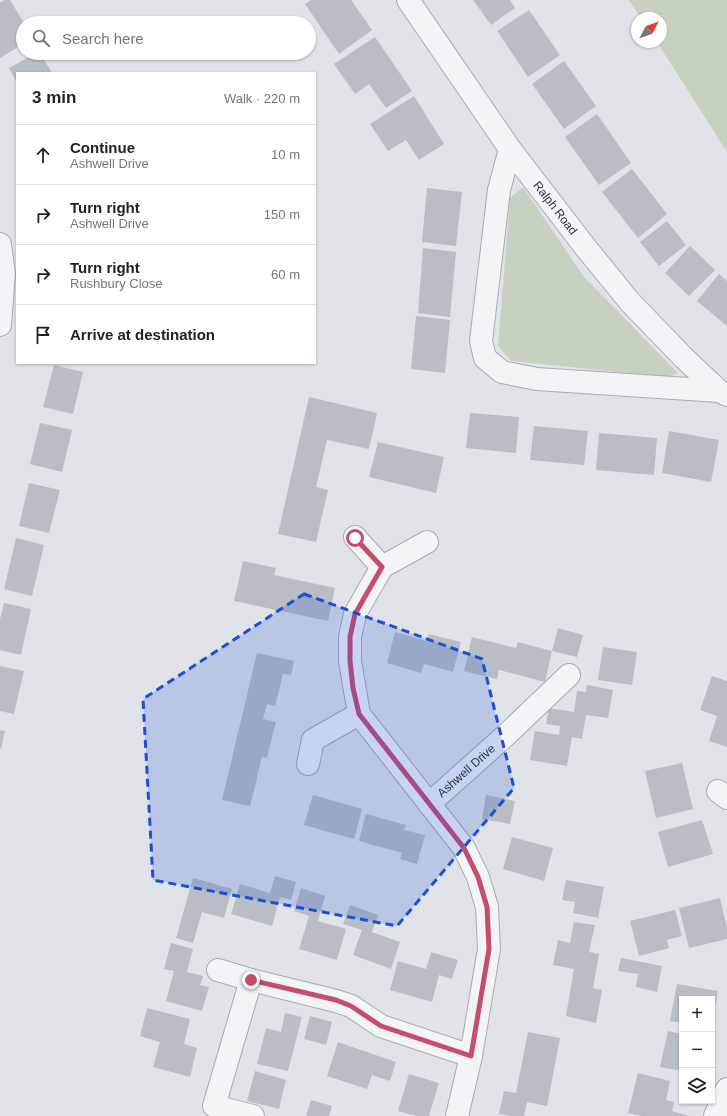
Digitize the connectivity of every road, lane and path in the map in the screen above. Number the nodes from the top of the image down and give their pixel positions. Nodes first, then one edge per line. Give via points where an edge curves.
1 (408, 0) edge
2 (510, 149) junction
3 (0, 244) edge
4 (0, 325) edge
5 (723, 393) edge
6 (355, 538) dead end
7 (427, 542) dead end
8 (382, 567) junction
9 (569, 675) dead end
10 (359, 714) junction
11 (308, 764) dead end
12 (429, 804) junction
13 (218, 970) dead end
14 (251, 980) junction
15 (471, 1056) junction
16 (727, 1089) edge
17 (253, 1116) edge
18 (457, 1116) edge
19 (715, 1116) edge

1 - 2 street, Ralph Road
2 - 5 street, Ralph Road via 630,302 683,357
2 - 5 street via 499,190 481,341 485,358 502,372 537,379
3 - 4 street via 4,274
6 - 8 street
7 - 8 street
8 - 10 street, Ashwell Drive via 355,614 350,637 350,661
9 - 12 street, Ashwell Drive
10 - 11 street via 313,740
10 - 12 street, Ashwell Drive
12 - 15 street, Ashwell Drive via 464,848 478,877 487,907 489,949
13 - 14 street
14 - 15 street via 336,1000 351,1006 381,1026
14 - 17 street via 214,1106
15 - 18 street, Ashwell Drive
16 - 19 street

